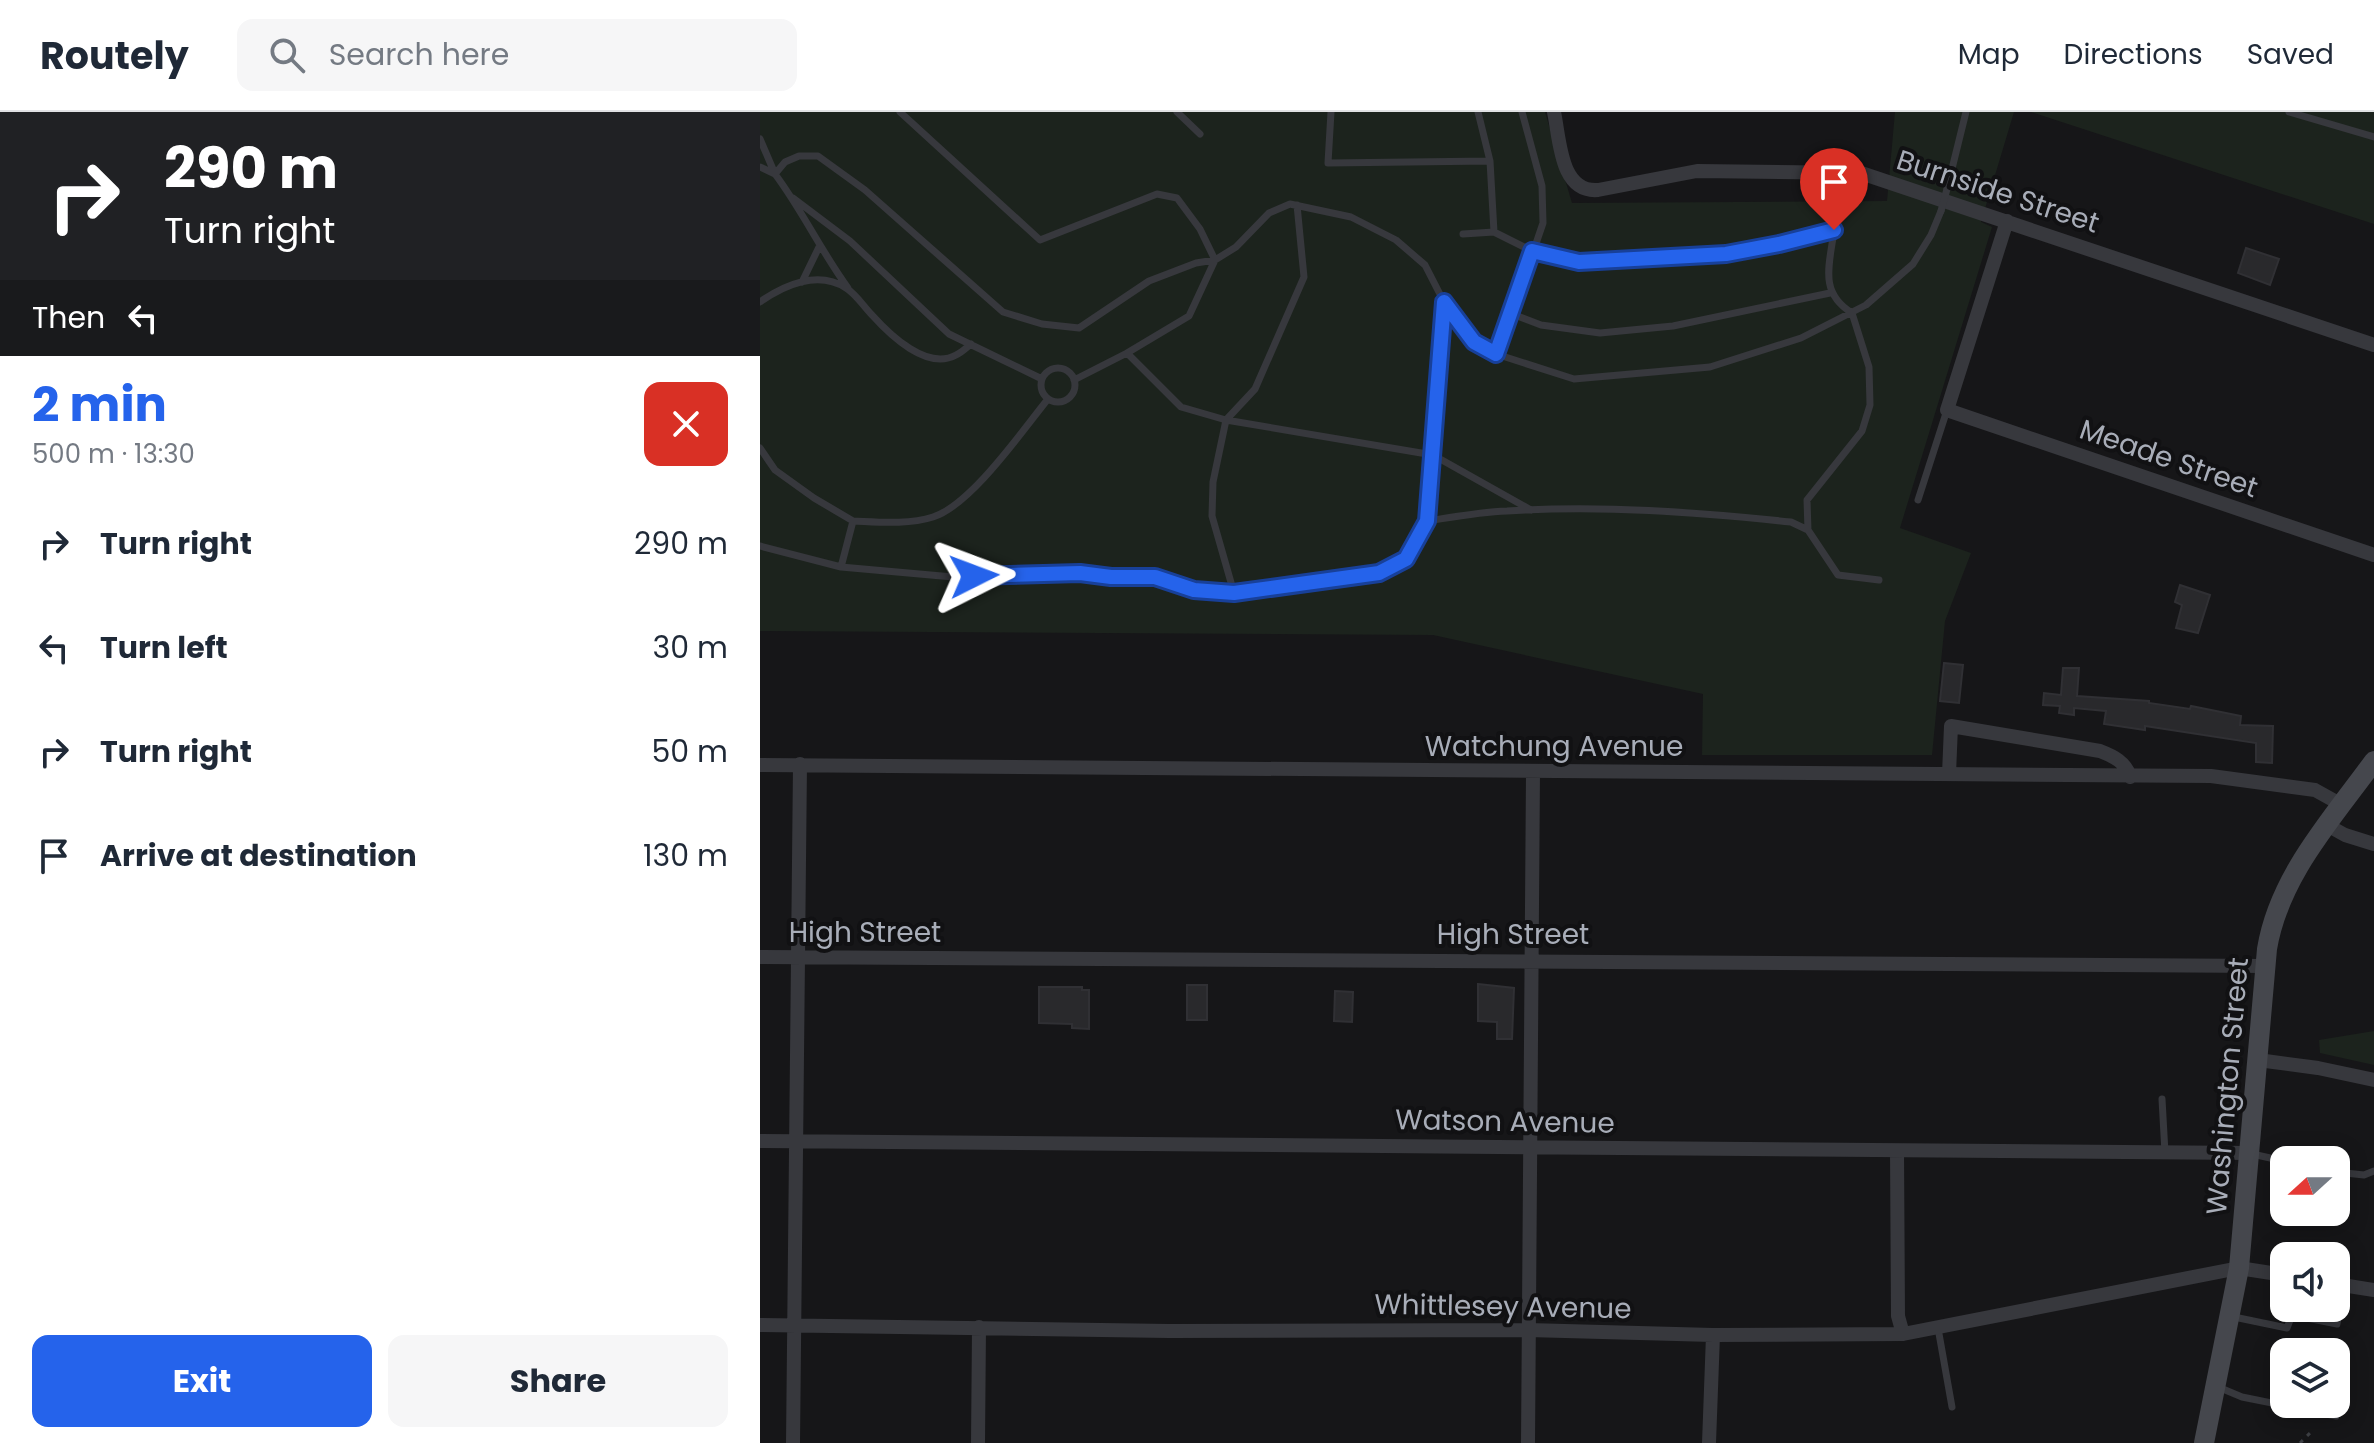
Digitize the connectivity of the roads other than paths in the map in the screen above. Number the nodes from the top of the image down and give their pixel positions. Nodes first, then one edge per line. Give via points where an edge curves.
1 (900, 112) edge
2 (1177, 112) edge
3 (1331, 112) edge
4 (1478, 112) edge
5 (1522, 112) edge
6 (1554, 112) edge
7 (1966, 112) edge
8 (2289, 112) edge
9 (2305, 115) edge
10 (1200, 134) dead end
11 (2374, 137) edge
12 (760, 139) edge
13 (1490, 161) junction
14 (760, 167) edge
15 (775, 174) junction
16 (792, 197) junction
17 (1297, 205) junction
18 (2007, 221) junction
19 (1494, 232) junction
20 (1463, 234) dead end
21 (819, 247) junction
22 (1532, 251) junction
23 (1215, 260) junction
24 (802, 282) junction
25 (848, 288) junction
26 (1830, 293) junction
27 (760, 302) edge
28 (1444, 302) junction
29 (1852, 313) junction
30 (1512, 314) junction
31 (971, 344) junction
32 (2374, 345) edge
33 (1127, 353) junction
34 (1496, 354) junction
35 (1042, 379) junction
36 (1074, 380) junction
37 (1048, 399) junction
38 (1947, 410) junction
39 (1226, 420) junction
40 (760, 448) edge
41 (1433, 455) junction
42 (1918, 500) dead end
43 (1531, 510) junction
44 (853, 521) junction
45 (1427, 521) junction
46 (1808, 530) junction
47 (760, 546) edge
48 (2374, 555) edge
49 (841, 567) junction
50 (1879, 580) dead end
51 (1234, 593) junction
52 (2374, 761) edge
53 (800, 764) junction
54 (760, 765) edge
55 (1533, 772) junction
56 (1949, 774) junction
57 (2130, 777) junction
58 (2342, 805) junction
59 (2327, 825) junction
60 (2374, 844) edge
61 (760, 957) edge
62 (797, 958) junction
63 (1534, 960) junction
64 (2265, 966) junction
65 (2258, 1060) junction
66 (2374, 1080) edge
67 (2162, 1099) dead end
68 (760, 1141) edge
69 (794, 1141) junction
70 (1530, 1147) junction
71 (1897, 1151) junction
72 (2165, 1153) junction
73 (2250, 1153) junction
74 (2270, 1158) edge
75 (2374, 1171) edge
76 (2350, 1174) edge
77 (2239, 1268) junction
78 (2270, 1273) edge
79 (2350, 1286) edge
80 (2374, 1290) edge
81 (2230, 1316) junction
82 (2289, 1322) edge
83 (760, 1325) edge
84 (793, 1326) junction
85 (979, 1327) junction
86 (1938, 1328) junction
87 (1528, 1330) junction
88 (1903, 1334) junction
89 (1713, 1335) junction
90 (2216, 1386) junction
91 (2270, 1403) edge
92 (1952, 1407) dead end
93 (793, 1443) edge
94 (978, 1443) edge
95 (1528, 1443) edge
96 (1709, 1443) edge
97 (2204, 1443) edge

1 - 23 lane via 1040,240 1157,194 1177,198
2 - 10 lane
3 - 13 lane via 1328,163
4 - 13 lane
5 - 22 lane via 1542,186 1543,223
6 - 18 street, Burnside Street via 1570,179 1590,191 1697,171 1852,173
7 - 29 lane, bridge via 1931,235 1913,264
8 - 9 lane
9 - 11 lane
12 - 15 lane
13 - 19 lane
14 - 15 lane
15 - 16 lane
15 - 23 lane via 799,156 818,156 865,190 1003,312 1042,324 1079,328 1149,281
16 - 21 lane
16 - 31 lane via 850,241 949,334
17 - 23 lane via 1269,213
17 - 28 lane via 1351,217 1396,240 1425,265
17 - 39 lane via 1304,277 1255,389
18 - 32 street, Burnside Street
18 - 38 street
19 - 20 lane
19 - 22 lane
21 - 24 lane
21 - 25 lane
22 - 26 lane via 1579,262 1726,254 1834,230
22 - 30 lane
23 - 33 lane via 1189,316
24 - 25 lane via 826,280
24 - 27 lane via 779,288
25 - 31 lane via 880,324 916,352 935,359 954,357
26 - 29 lane
26 - 30 lane via 1710,319 1600,333 1541,325
28 - 34 lane via 1474,342
28 - 41 lane
29 - 34 lane via 1801,338 1710,367 1574,379
29 - 46 lane via 1869,367 1870,405 1862,431 1807,500
30 - 34 lane
31 - 35 lane
33 - 36 lane
33 - 39 lane via 1181,407
35 - 36 lane via 1058,368
35 - 37 lane
36 - 37 lane via 1073,392 1065,400
37 - 44 lane via 969,494 934,517
38 - 42 lane
38 - 48 street, Meade Street
39 - 41 lane
39 - 51 lane via 1212,516
40 - 44 lane via 775,470
41 - 43 lane
41 - 45 lane
43 - 45 lane
43 - 46 lane via 1667,512 1791,522
44 - 49 lane
45 - 51 lane via 1406,559 1379,573
46 - 50 lane via 1838,575
47 - 49 lane
49 - 51 lane via 953,577 1155,577 1194,590
52 - 58 main road, Washington Street
53 - 54 street, Watchung Avenue
53 - 55 street, Watchung Avenue
53 - 62 street
55 - 56 street, Watchung Avenue
55 - 63 street
56 - 57 street, Watchung Avenue
56 - 57 street via 1951,726 2100,751 2125,765
57 - 58 street, Watchung Avenue via 2240,778 2315,790
58 - 59 main road, Washington Street
59 - 60 street
59 - 64 main road, Washington Street via 2279,900
61 - 62 street, High Street
62 - 63 street, High Street
62 - 69 street
63 - 64 street, High Street
63 - 70 street
64 - 65 main road, Washington Street
65 - 66 street
65 - 73 main road, Washington Street
67 - 72 lane
68 - 69 street, Watson Avenue
69 - 70 street, Watson Avenue
69 - 84 street
70 - 71 street, Watson Avenue
70 - 87 street
71 - 72 street, Watson Avenue
71 - 88 street via 1898,1316
72 - 73 street, Watson Avenue
73 - 74 lane
73 - 77 main road, Washington Street
75 - 76 lane
77 - 78 street
77 - 81 main road, Washington Street
77 - 86 street, Whittlesey Avenue
79 - 80 street
81 - 82 lane via 2287,1328
81 - 90 main road, Washington Street
83 - 84 street, Whittlesey Avenue
84 - 85 street, Whittlesey Avenue
84 - 93 street
85 - 87 street, Whittlesey Avenue
85 - 94 street
86 - 88 street, Whittlesey Avenue
86 - 92 lane
87 - 89 street, Whittlesey Avenue
87 - 95 street
88 - 89 street, Whittlesey Avenue
89 - 96 street
90 - 91 lane
90 - 97 main road, Washington Street

